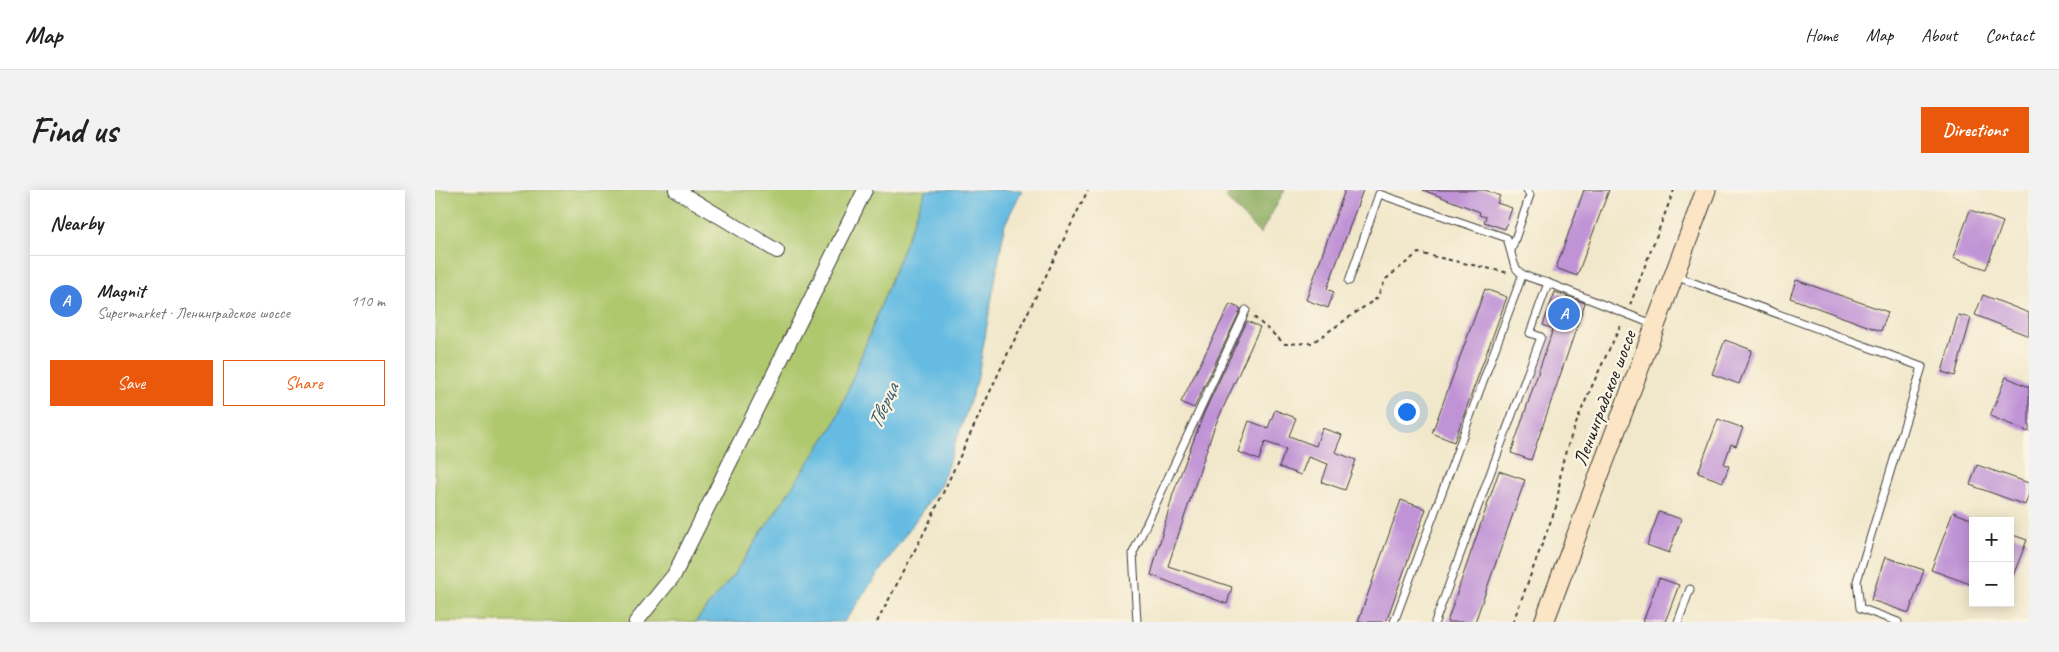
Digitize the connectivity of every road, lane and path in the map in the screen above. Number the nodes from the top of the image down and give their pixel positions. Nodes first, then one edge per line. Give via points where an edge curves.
1 (677, 190) edge
2 (865, 190) edge
3 (1088, 190) edge
4 (1527, 190) edge
5 (1674, 190) edge
6 (1706, 190) edge
7 (777, 250) dead end
8 (1511, 251) junction
9 (1674, 275) junction
10 (1522, 276) junction
11 (1349, 281) dead end
12 (1548, 283) junction
13 (1246, 310) joint
14 (1627, 314) junction
15 (1655, 325) junction
16 (1690, 589) dead end
17 (636, 622) edge
18 (877, 622) edge
19 (1137, 622) edge
20 (1394, 622) edge
21 (1435, 622) edge
22 (1513, 622) edge
23 (1544, 622) edge
24 (1678, 622) edge
25 (1898, 622) edge

1 - 7 street
2 - 17 street via 674,575
3 - 18 path via 929,523
4 - 8 lane via 1530,195
5 - 14 path
6 - 9 main road, Ленинградское шоссе
8 - 10 lane via 1514,266
8 - 11 lane via 1507,238 1379,194
9 - 15 main road, Ленинградское шоссе
9 - 25 lane via 1922,367 1857,581 1860,608
10 - 12 lane
10 - 13 path via 1418,253 1386,279 1377,298 1311,343 1285,344
10 - 20 lane
12 - 14 lane
12 - 21 lane via 1530,334 1541,337
13 - 19 lane via 1133,553
14 - 15 lane
14 - 22 path via 1598,370 1565,454 1556,507
15 - 23 main road, Ленинградское шоссе
16 - 24 lane

